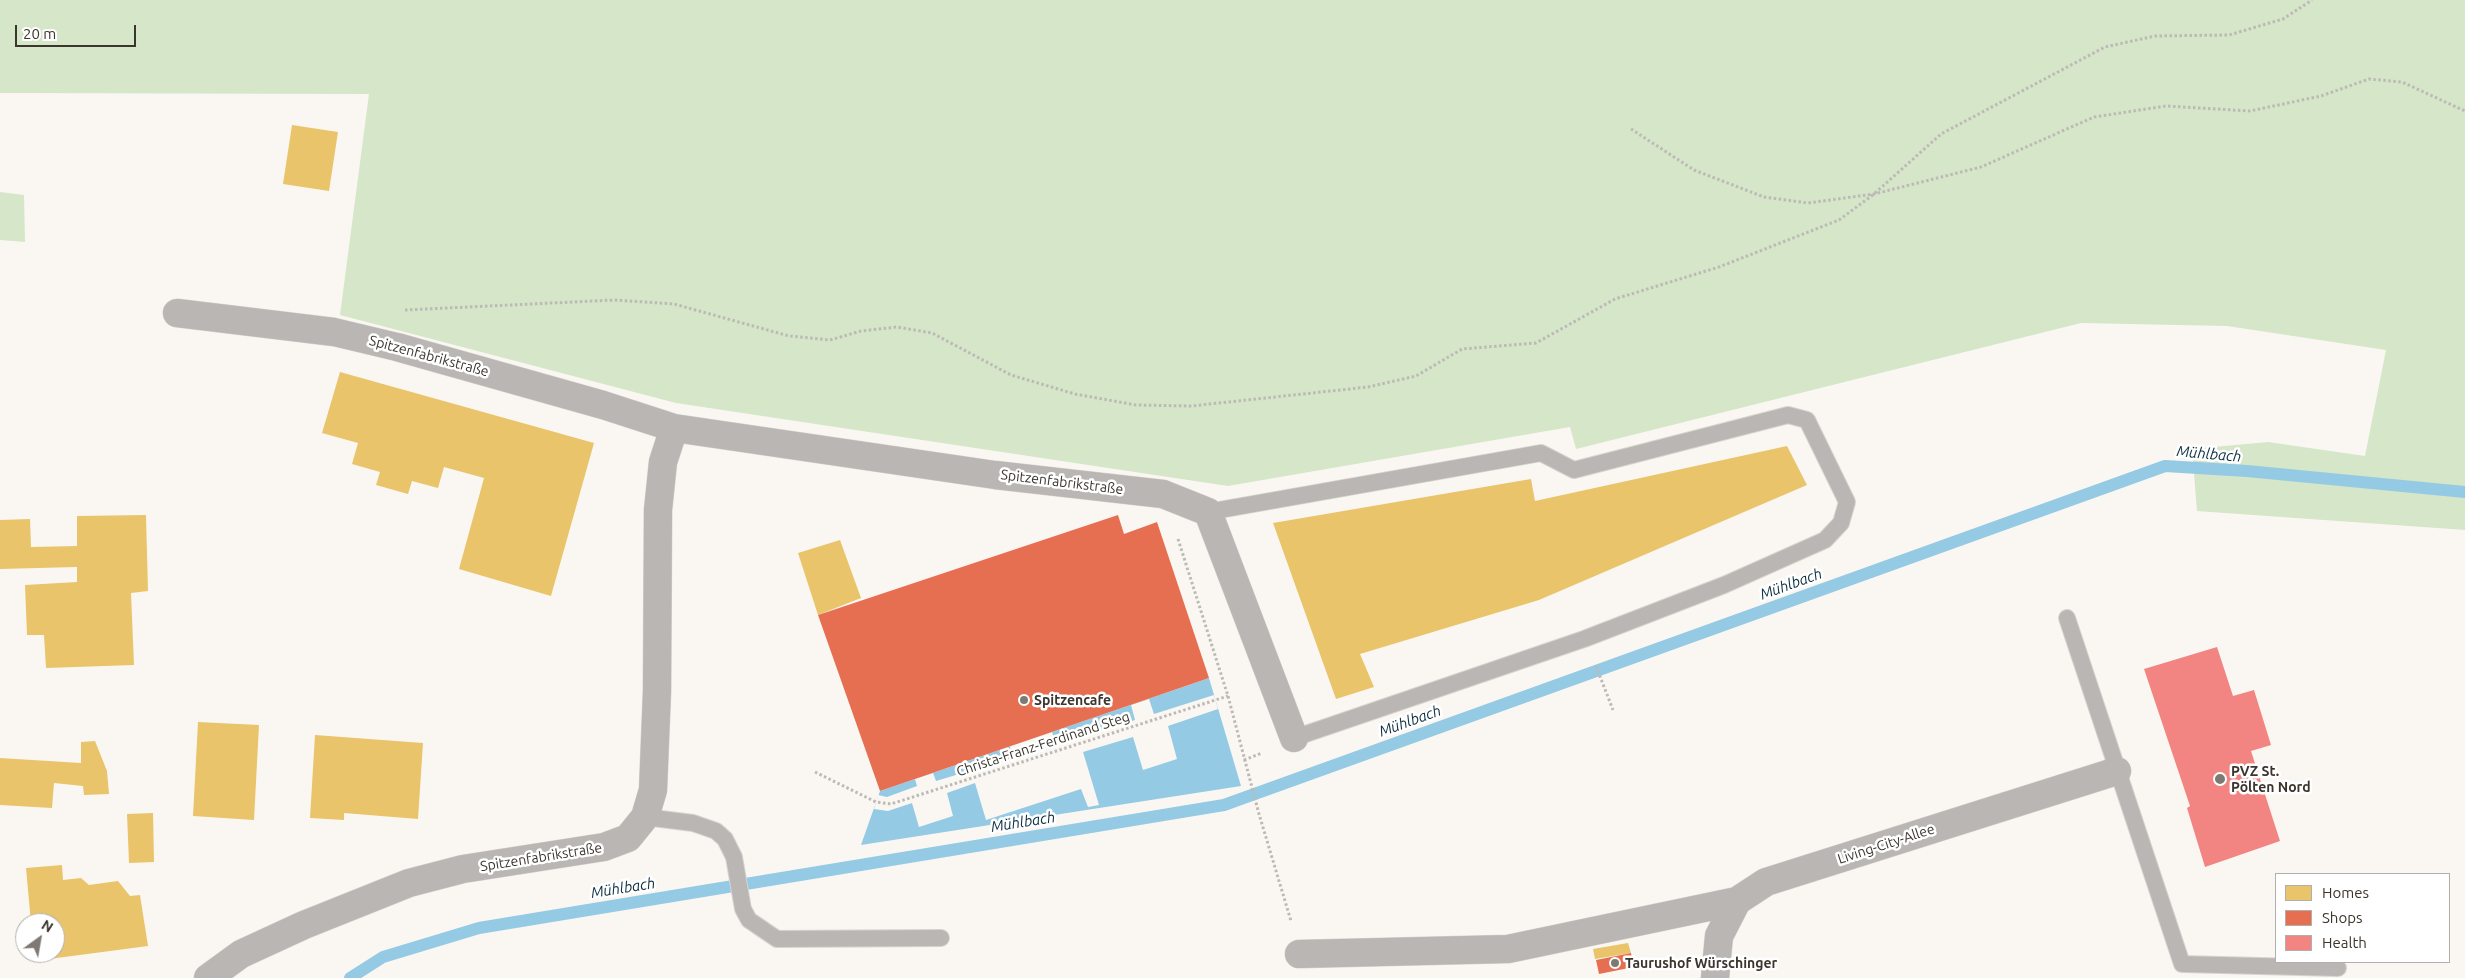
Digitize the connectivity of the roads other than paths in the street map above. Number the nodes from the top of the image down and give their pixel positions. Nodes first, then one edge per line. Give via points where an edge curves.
1 (177, 313) dead end
2 (674, 428) junction
3 (1208, 512) junction
4 (2067, 618) dead end
5 (1294, 738) joint
6 (2117, 771) junction
7 (645, 817) junction
8 (1737, 901) junction
9 (941, 938) dead end
10 (1299, 954) road end
11 (2338, 968) dead end
12 (208, 978) edge
13 (1715, 978) edge

1 - 2 street, Spitzenfabrikstraße via 334,332 584,399
2 - 3 street, Spitzenfabrikstraße via 995,474 1163,494
2 - 7 street, Spitzenfabrikstraße via 663,462 658,510 653,790
3 - 5 street
3 - 5 lane via 1541,453 1574,470 1788,415 1806,420 1847,502 1841,523 1825,540 1724,585 1584,639
4 - 6 lane
6 - 8 street, Living-City-Allee via 1766,882
6 - 11 lane via 2182,964
7 - 9 lane via 693,823 716,831 725,839 734,857 743,909 749,920 777,939
7 - 12 street, Spitzenfabrikstraße via 628,838 604,847 463,869 409,883 304,924 241,954
8 - 10 street via 1508,949
8 - 13 street, Living-City-Allee via 1719,936

